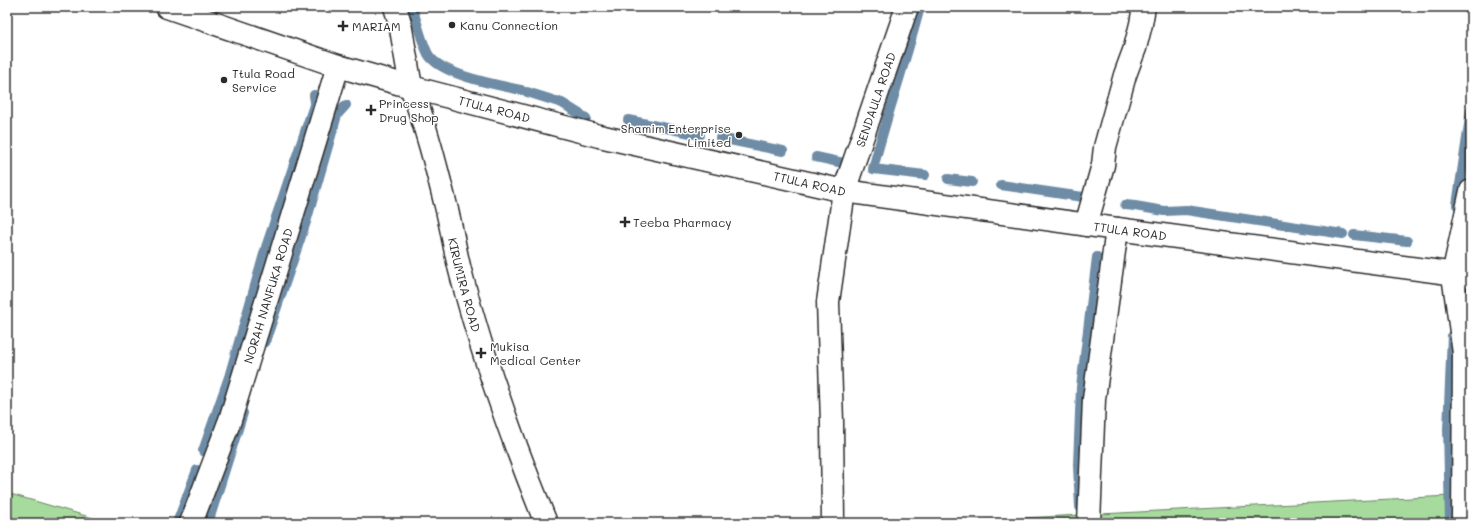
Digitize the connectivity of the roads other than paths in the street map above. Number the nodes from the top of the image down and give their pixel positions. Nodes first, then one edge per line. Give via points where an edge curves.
1 (167, 7) edge
2 (395, 7) edge
3 (907, 7) edge
4 (1144, 7) edge
5 (338, 66) junction
6 (411, 87) junction
7 (844, 191) junction
8 (1471, 191) edge
9 (1086, 225) junction
10 (1117, 229) junction
11 (1462, 276) edge
12 (191, 523) edge
13 (546, 523) edge
14 (833, 523) edge
15 (1089, 523) edge
16 (1463, 523) edge

1 - 5 street, TTULA ROAD
2 - 6 street, KIRUMIRA ROAD
3 - 7 street, SENDAULA ROAD
4 - 9 street via 1142,24 1125,75
5 - 6 street, TTULA ROAD
5 - 12 street, NORAH NANFUKA ROAD via 230,420
6 - 7 street, TTULA ROAD via 599,136
6 - 13 street, KIRUMIRA ROAD via 423,120 480,340 505,417
7 - 9 street, TTULA ROAD
7 - 14 street, SENDAULA ROAD via 828,302
8 - 11 street
9 - 10 street, TTULA ROAD
10 - 11 street, TTULA ROAD
10 - 15 street via 1094,399
11 - 16 street

